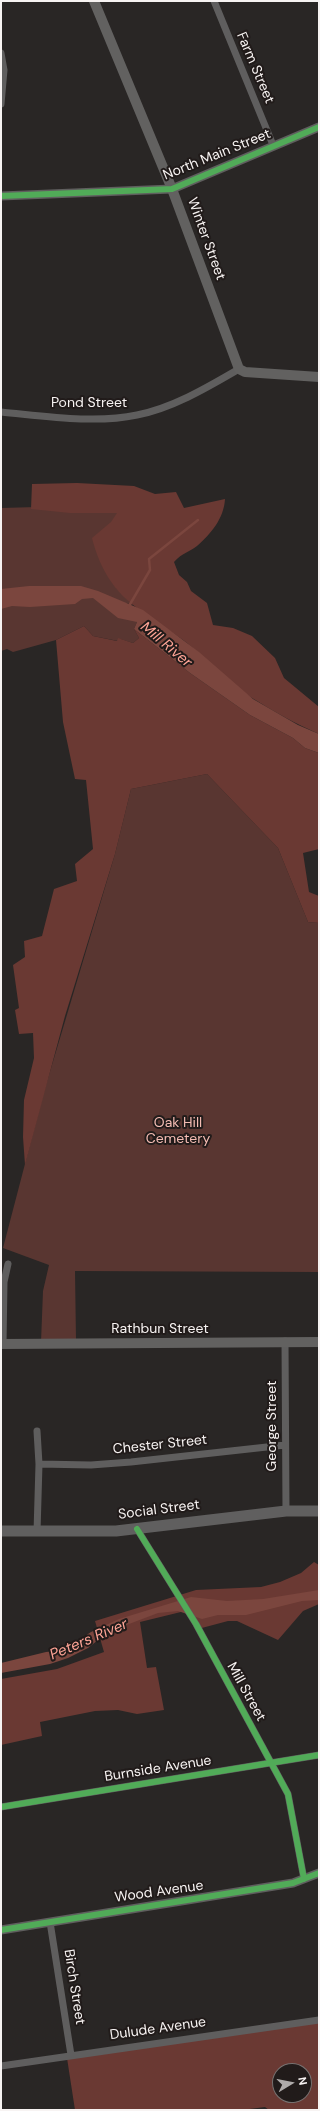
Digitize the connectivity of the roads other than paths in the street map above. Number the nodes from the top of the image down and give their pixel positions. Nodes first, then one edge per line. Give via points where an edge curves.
1 (94, 1) edge
2 (214, 1) edge
3 (1, 53) edge
4 (1, 104) edge
5 (319, 127) edge
6 (273, 145) junction
7 (172, 189) junction
8 (1, 196) edge
9 (239, 369) junction
10 (319, 376) edge
11 (1, 412) edge
12 (8, 1264) dead end
13 (285, 1341) junction
14 (319, 1342) edge
15 (2, 1344) edge
16 (36, 1431) dead end
17 (285, 1445) junction
18 (39, 1464) junction
19 (286, 1510) junction
20 (319, 1511) edge
21 (137, 1528) junction
22 (1, 1531) edge
23 (37, 1532) junction
24 (319, 1755) edge
25 (271, 1763) junction
26 (1, 1807) edge
27 (319, 1873) edge
28 (304, 1879) junction
29 (50, 1922) junction
30 (1, 1930) edge
31 (319, 2020) edge
32 (71, 2055) junction
33 (1, 2066) edge

1 - 7 main road, Winter Street
2 - 6 street, Farm Street
3 - 4 street via 4,70
5 - 6 street, North Main Street
6 - 7 street, North Main Street
7 - 8 street, North Main Street
7 - 9 main road, Winter Street
9 - 10 main road via 245,372
9 - 11 street, Pond Street via 165,407 133,416 61,417
12 - 15 street via 4,1282
13 - 14 main road, Rathbun Street
13 - 15 main road, Rathbun Street
13 - 17 street, George Street
16 - 18 street
17 - 18 street, Chester Street via 131,1462 91,1465
17 - 19 street, George Street
18 - 23 street
19 - 20 main road, Social Street
19 - 21 main road, Social Street
21 - 23 main road, Social Street
21 - 25 street, Mill Street via 196,1624
22 - 23 main road, Social Street
24 - 25 street, Burnside Avenue
25 - 26 street, Burnside Avenue
25 - 28 street, Mill Street via 288,1794
27 - 28 street, Wood Avenue
28 - 29 street, Wood Avenue
29 - 30 street, Wood Avenue
29 - 32 street, Birch Street
31 - 32 street, Dulude Avenue
32 - 33 street, Dulude Avenue

